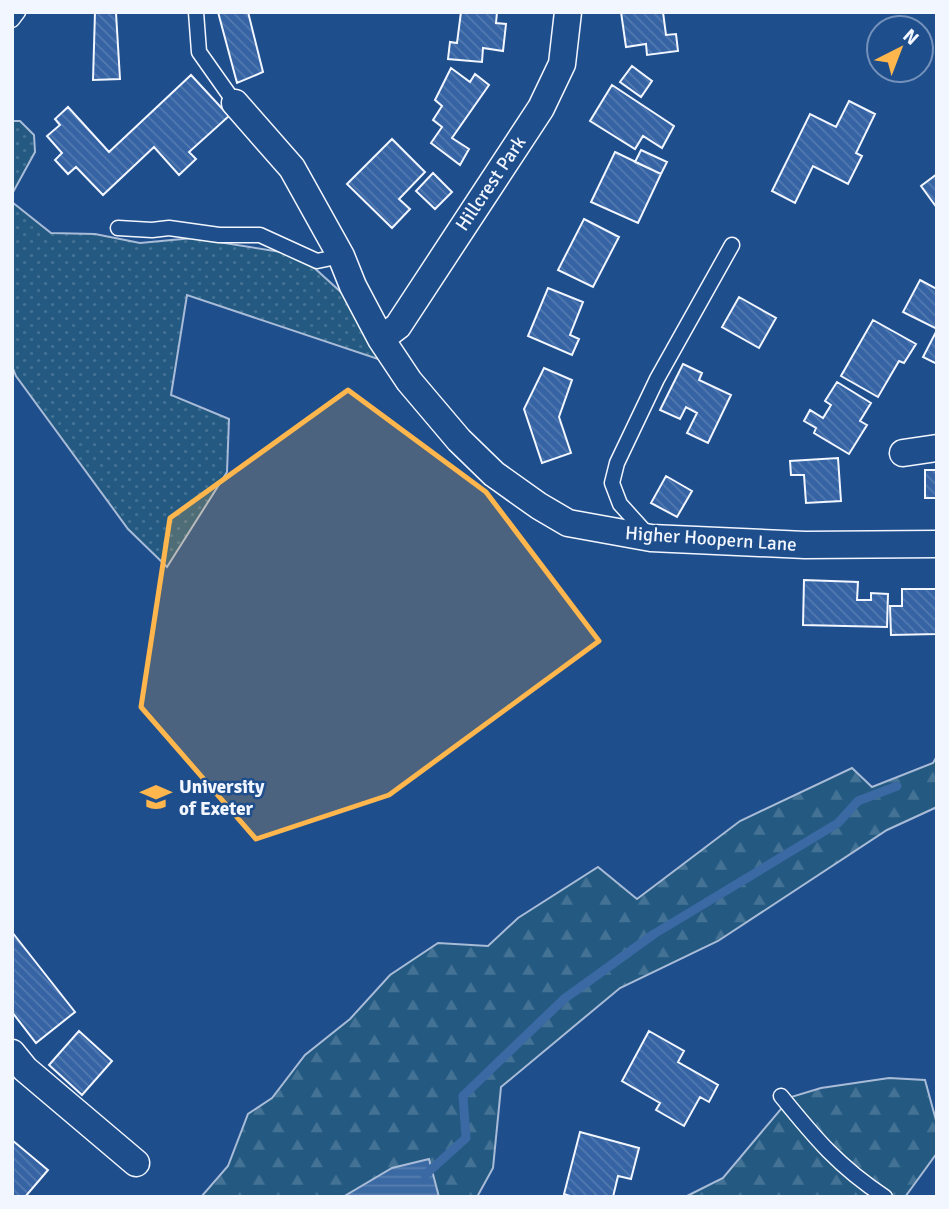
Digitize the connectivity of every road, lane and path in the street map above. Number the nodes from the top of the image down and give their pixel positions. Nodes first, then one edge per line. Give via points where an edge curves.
1 (18, 12) edge
2 (196, 12) edge
3 (568, 12) edge
4 (12, 20) edge
5 (235, 103) joint
6 (118, 228) dead end
7 (732, 246) dead end
8 (341, 256) junction
9 (382, 339) junction
10 (937, 448) edge
11 (903, 453) dead end
12 (651, 538) junction
13 (937, 544) edge
14 (12, 1053) edge
15 (781, 1096) dead end
16 (136, 1163) dead end
17 (885, 1197) edge

1 - 4 lane
2 - 5 lane via 199,52
3 - 9 street, Hillcrest Park via 562,64 541,108 398,326
5 - 8 street, Higher Hoopern Lane via 292,167
6 - 8 lane via 260,235 317,261
7 - 12 lane via 657,379 617,463 612,483 620,504
8 - 9 street, Higher Hoopern Lane
9 - 12 street, Higher Hoopern Lane via 436,415 495,474 568,523
10 - 11 street
12 - 13 street, Higher Hoopern Lane via 805,545
14 - 16 street
15 - 17 lane via 825,1150

